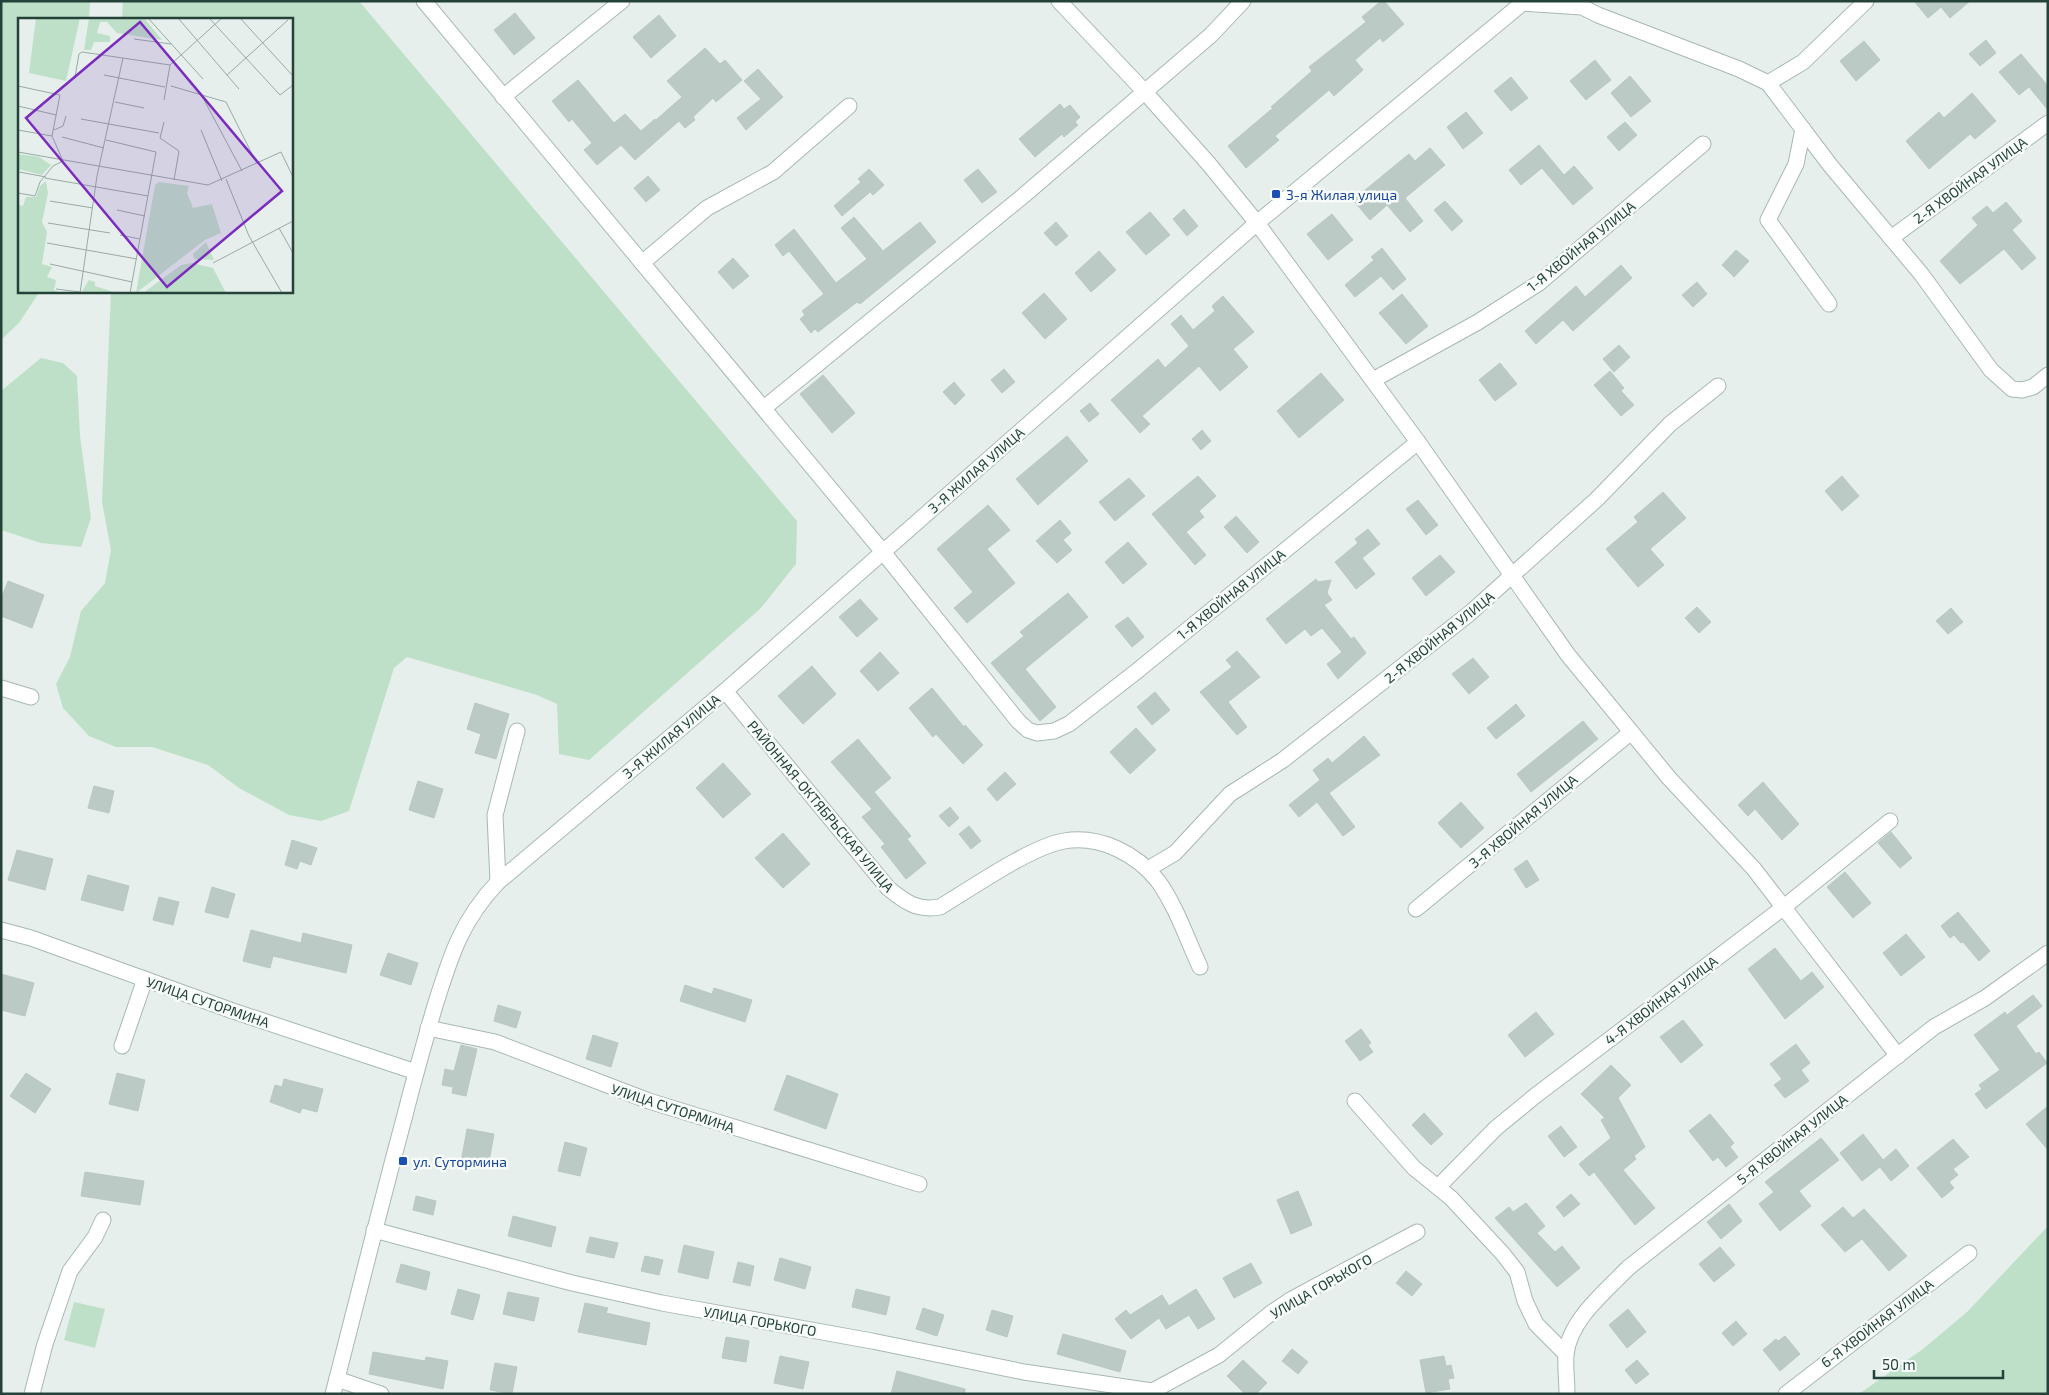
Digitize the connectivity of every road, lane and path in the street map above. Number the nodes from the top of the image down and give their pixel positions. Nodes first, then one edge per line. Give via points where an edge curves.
1 (424, 1) edge
2 (622, 1) edge
3 (1059, 1) edge
4 (1243, 1) edge
5 (1866, 1) edge
6 (1523, 2) edge
7 (1768, 83) junction
8 (1144, 91) junction
9 (503, 97) junction
10 (849, 106) dead end
11 (2048, 123) edge
12 (1803, 129) junction
13 (1703, 144) dead end
14 (1257, 224) junction
15 (1892, 238) junction
16 (642, 263) junction
17 (1830, 304) dead end
18 (2048, 375) edge
19 (1373, 380) junction
20 (1718, 386) dead end
21 (764, 408) junction
22 (1418, 442) junction
23 (883, 552) junction
24 (1513, 576) junction
25 (1, 688) edge
26 (725, 691) junction
27 (31, 697) dead end
28 (517, 731) dead end
29 (1630, 732) junction
30 (1890, 822) dead end
31 (1148, 869) junction
32 (498, 882) junction
33 (1784, 907) junction
34 (1416, 909) dead end
35 (1, 930) edge
36 (2048, 953) edge
37 (1200, 967) dead end
38 (145, 979) junction
39 (428, 1028) junction
40 (122, 1046) dead end
41 (1898, 1056) junction
42 (416, 1072) junction
43 (1355, 1101) dead end
44 (919, 1184) dead end
45 (1438, 1186) junction
46 (103, 1220) dead end
47 (374, 1230) junction
48 (1416, 1232) dead end
49 (1969, 1253) dead end
50 (1566, 1354) junction
51 (335, 1386) edge
52 (1150, 1392) edge
53 (32, 1394) edge
54 (381, 1394) edge
55 (1567, 1394) edge
56 (1786, 1394) edge

1 - 9 street
2 - 9 street
3 - 8 street
4 - 8 street via 1211,35
5 - 7 street via 1804,62
6 - 7 street via 1582,6
6 - 14 street, 3-Я ЖИЛАЯ УЛИЦА
7 - 12 street
8 - 14 street
8 - 21 street via 1024,196
9 - 16 street
10 - 16 street via 772,172 707,208
11 - 15 street, 2-Я ХВОЙНАЯ УЛИЦА
12 - 15 street
12 - 17 street via 1796,164 1768,220
13 - 19 street, 1-Я ХВОЙНАЯ УЛИЦА via 1539,283 1478,322
14 - 19 street
14 - 23 street, 3-Я ЖИЛАЯ УЛИЦА
15 - 18 street via 1991,370 2012,389 2033,387
16 - 21 street
19 - 22 street
20 - 24 street, 2-Я ХВОЙНАЯ УЛИЦА via 1670,424
21 - 23 street
22 - 23 street, 1-Я ХВОЙНАЯ УЛИЦА via 1138,671 1069,724 1054,731 1037,733 1018,721
22 - 24 street
23 - 26 street, 3-Я ЖИЛАЯ УЛИЦА
24 - 29 street via 1568,655
24 - 31 street, 2-Я ХВОЙНАЯ УЛИЦА via 1383,683 1283,760 1230,794 1175,853
25 - 27 street
26 - 31 street, РАЙОННАЯ-ОКТЯБРЬСКАЯ УЛИЦА via 888,888 915,907 940,907 1039,849 1064,841 1107,844 1135,858
26 - 32 street, 3-Я ЖИЛАЯ УЛИЦА
28 - 32 street via 495,815
29 - 33 street via 1726,837
29 - 34 street, 3-Я ХВОЙНАЯ УЛИЦА
30 - 33 street, 4-Я ХВОЙНАЯ УЛИЦА
31 - 37 street, РАЙОННАЯ-ОКТЯБРЬСКАЯ УЛИЦА via 1167,897
32 - 39 street via 467,920 453,948
33 - 41 street
33 - 45 street, 4-Я ХВОЙНАЯ УЛИЦА via 1535,1096 1496,1128
35 - 38 street, УЛИЦА СУТОРМИНА
36 - 41 street, 5-Я ХВОЙНАЯ УЛИЦА via 1985,998 1934,1027
38 - 40 street
38 - 42 street, УЛИЦА СУТОРМИНА
39 - 42 street
39 - 44 street, УЛИЦА СУТОРМИНА via 495,1042 630,1094
41 - 50 street, 5-Я ХВОЙНАЯ УЛИЦА via 1628,1268 1586,1314 1575,1330
42 - 47 street
43 - 45 street via 1414,1168
45 - 50 street via 1517,1272 1525,1302 1536,1324
46 - 53 street via 95,1237 70,1271
47 - 51 street
47 - 52 street, УЛИЦА ГОРЬКОГО via 572,1283 662,1303 1024,1372
48 - 52 street, УЛИЦА ГОРЬКОГО via 1292,1299 1218,1355
49 - 56 street, 6-Я ХВОЙНАЯ УЛИЦА
50 - 55 street
51 - 54 street

